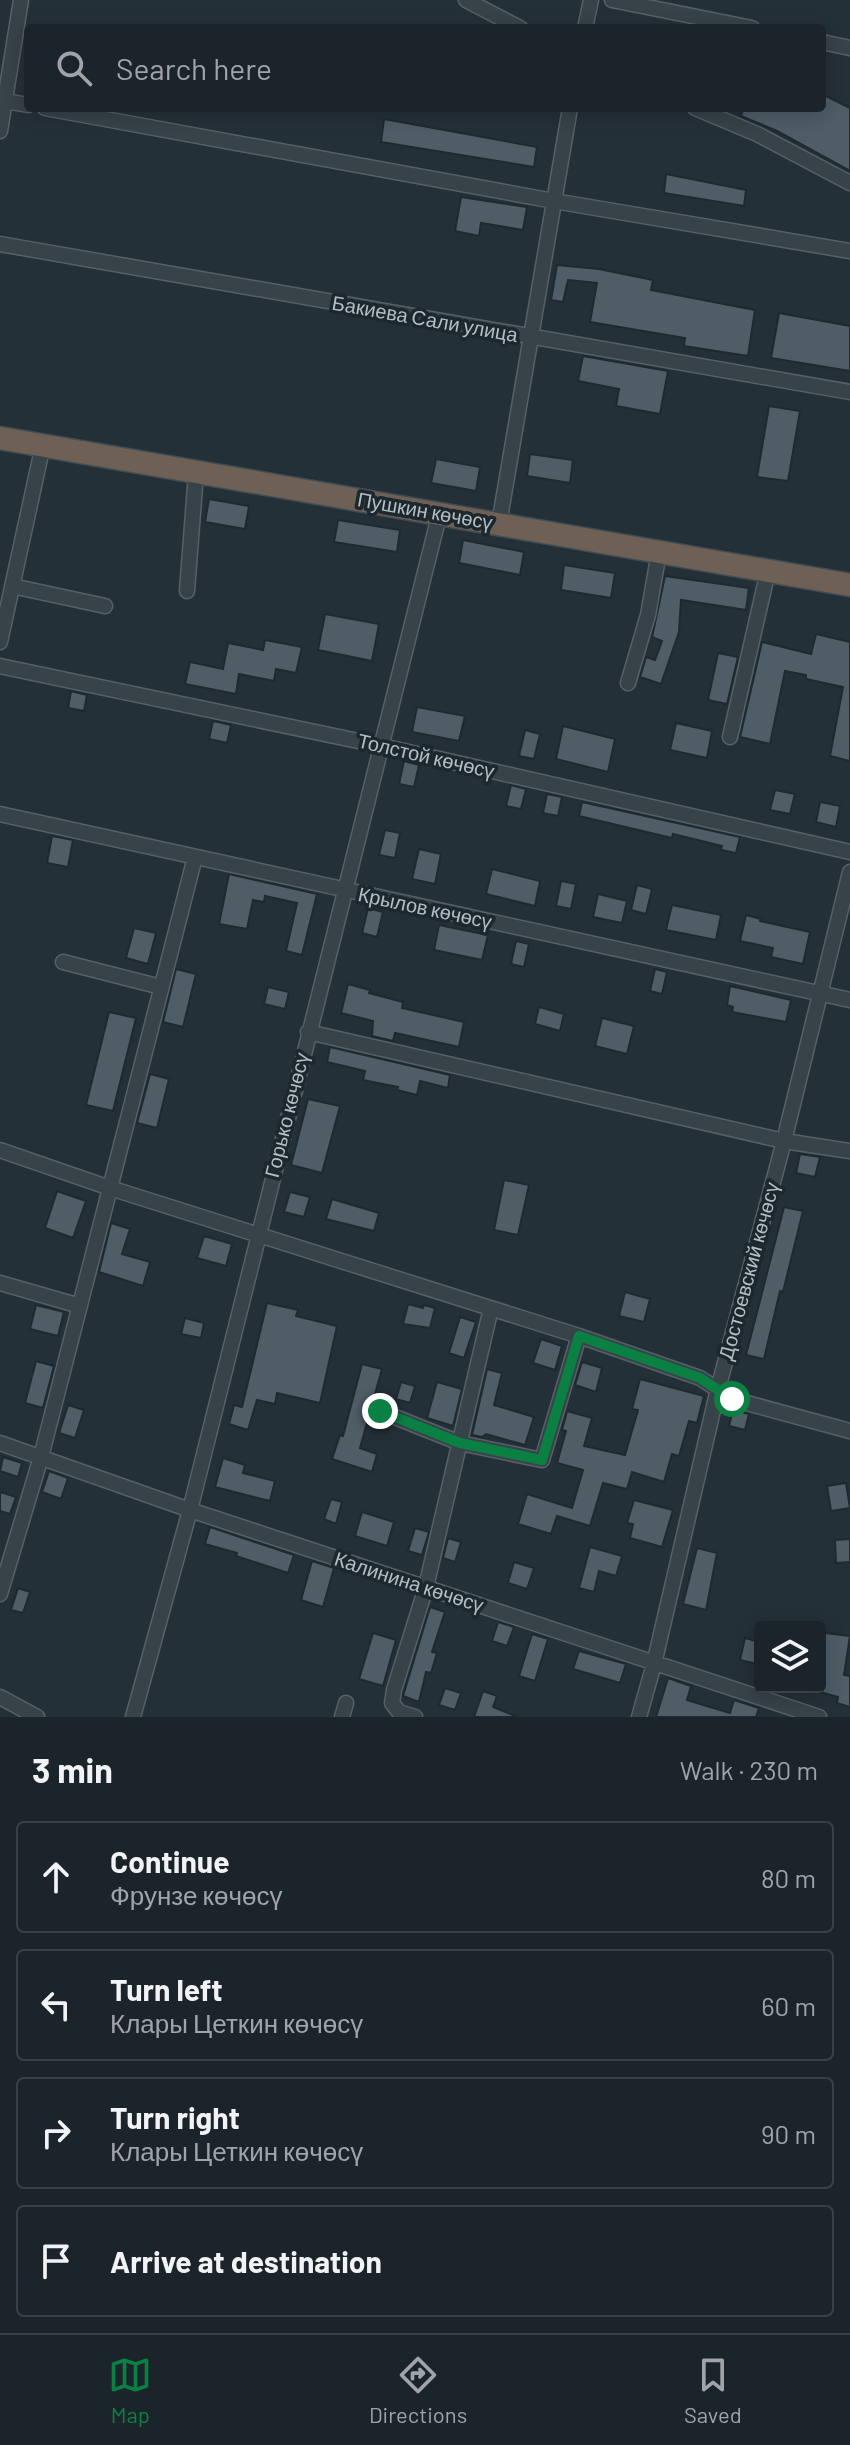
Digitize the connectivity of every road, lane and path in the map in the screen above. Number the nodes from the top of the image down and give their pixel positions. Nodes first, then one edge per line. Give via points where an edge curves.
1 (21, 0) edge
2 (466, 0) edge
3 (591, 0) edge
4 (612, 0) edge
5 (512, 24) edge
6 (586, 24) edge
7 (732, 24) edge
8 (826, 43) edge
9 (850, 48) edge
10 (4, 79) edge
11 (5, 101) junction
12 (24, 104) edge
13 (67, 112) edge
14 (569, 112) edge
15 (705, 112) edge
16 (0, 131) edge
17 (850, 183) edge
18 (554, 201) junction
19 (0, 244) edge
20 (850, 251) edge
21 (532, 338) junction
22 (850, 392) edge
23 (0, 438) edge
24 (43, 445) junction
25 (196, 473) junction
26 (440, 512) junction
27 (499, 524) junction
28 (659, 552) junction
29 (768, 571) junction
30 (850, 585) edge
31 (12, 586) junction
32 (187, 591) dead end
33 (105, 606) dead end
34 (0, 642) edge
35 (0, 666) edge
36 (628, 683) dead end
37 (730, 737) dead end
38 (382, 746) junction
39 (0, 814) edge
40 (850, 852) edge
41 (195, 857) junction
42 (850, 872) edge
43 (345, 891) junction
44 (63, 962) dead end
45 (161, 987) junction
46 (819, 994) junction
47 (850, 1000) edge
48 (308, 1032) junction
49 (784, 1141) junction
50 (0, 1150) edge
51 (850, 1151) edge
52 (110, 1188) junction
53 (258, 1234) junction
54 (0, 1283) edge
55 (80, 1306) junction
56 (491, 1308) junction
57 (579, 1336) junction
58 (718, 1389) junction
59 (380, 1411) dead end
60 (850, 1431) edge
61 (0, 1443) edge
62 (460, 1443) junction
63 (41, 1457) junction
64 (190, 1510) junction
65 (426, 1587) junction
66 (0, 1594) edge
67 (654, 1664) junction
68 (0, 1697) edge
69 (37, 1717) edge
70 (133, 1717) edge
71 (415, 1717) edge
72 (639, 1717) edge
73 (819, 1717) edge

1 - 10 street
2 - 5 street
3 - 6 street
4 - 7 street
8 - 9 street
10 - 11 street
11 - 12 street
11 - 16 street
13 - 18 street
14 - 18 street
15 - 17 street
18 - 20 street
18 - 21 street
19 - 21 street, Бакиева Сали улица
21 - 22 street, Бакиева Сали улица
21 - 27 street
23 - 24 highway, Пушкин көчөсү
24 - 25 highway, Пушкин көчөсү
24 - 31 street
25 - 26 highway, Пушкин көчөсү
25 - 32 street
26 - 27 highway, Пушкин көчөсү
26 - 38 street, Горько көчөсү
27 - 28 highway, Пушкин көчөсү
28 - 29 highway, Пушкин көчөсү
28 - 36 street
29 - 30 highway, Пушкин көчөсү
29 - 37 street
31 - 33 street
31 - 34 street
35 - 38 street, Толстой көчөсү
38 - 40 street, Толстой көчөсү
38 - 43 street, Горько көчөсү
39 - 41 street, Крылов көчөсү
41 - 43 street, Крылов көчөсү
41 - 45 street
42 - 46 street, Достоевский көчөсү
43 - 46 street, Крылов көчөсү
43 - 48 street, Горько көчөсү
44 - 45 street
45 - 52 street
46 - 47 street, Крылов көчөсү
46 - 49 street, Достоевский көчөсү
48 - 49 street
48 - 53 street, Горько көчөсү
49 - 51 street
49 - 58 street, Достоевский көчөсү
50 - 52 street
52 - 53 street
52 - 55 street
53 - 56 street
53 - 64 street, Горько көчөсү
54 - 55 street
55 - 63 street
56 - 57 street
56 - 62 street
57 - 58 street
57 - 62 street via 542,1460
58 - 60 street via 732,1399
58 - 67 street, Достоевский көчөсү
59 - 62 street
61 - 63 street, Калинина көчөсү
62 - 65 street
63 - 64 street, Калинина көчөсү
63 - 66 street
64 - 65 street, Калинина көчөсү
64 - 70 street, Горько көчөсү
65 - 67 street, Калинина көчөсү
65 - 71 street via 392,1703 399,1712
67 - 72 street, Достоевский көчөсү
67 - 73 street, Калинина көчөсү
68 - 69 street

